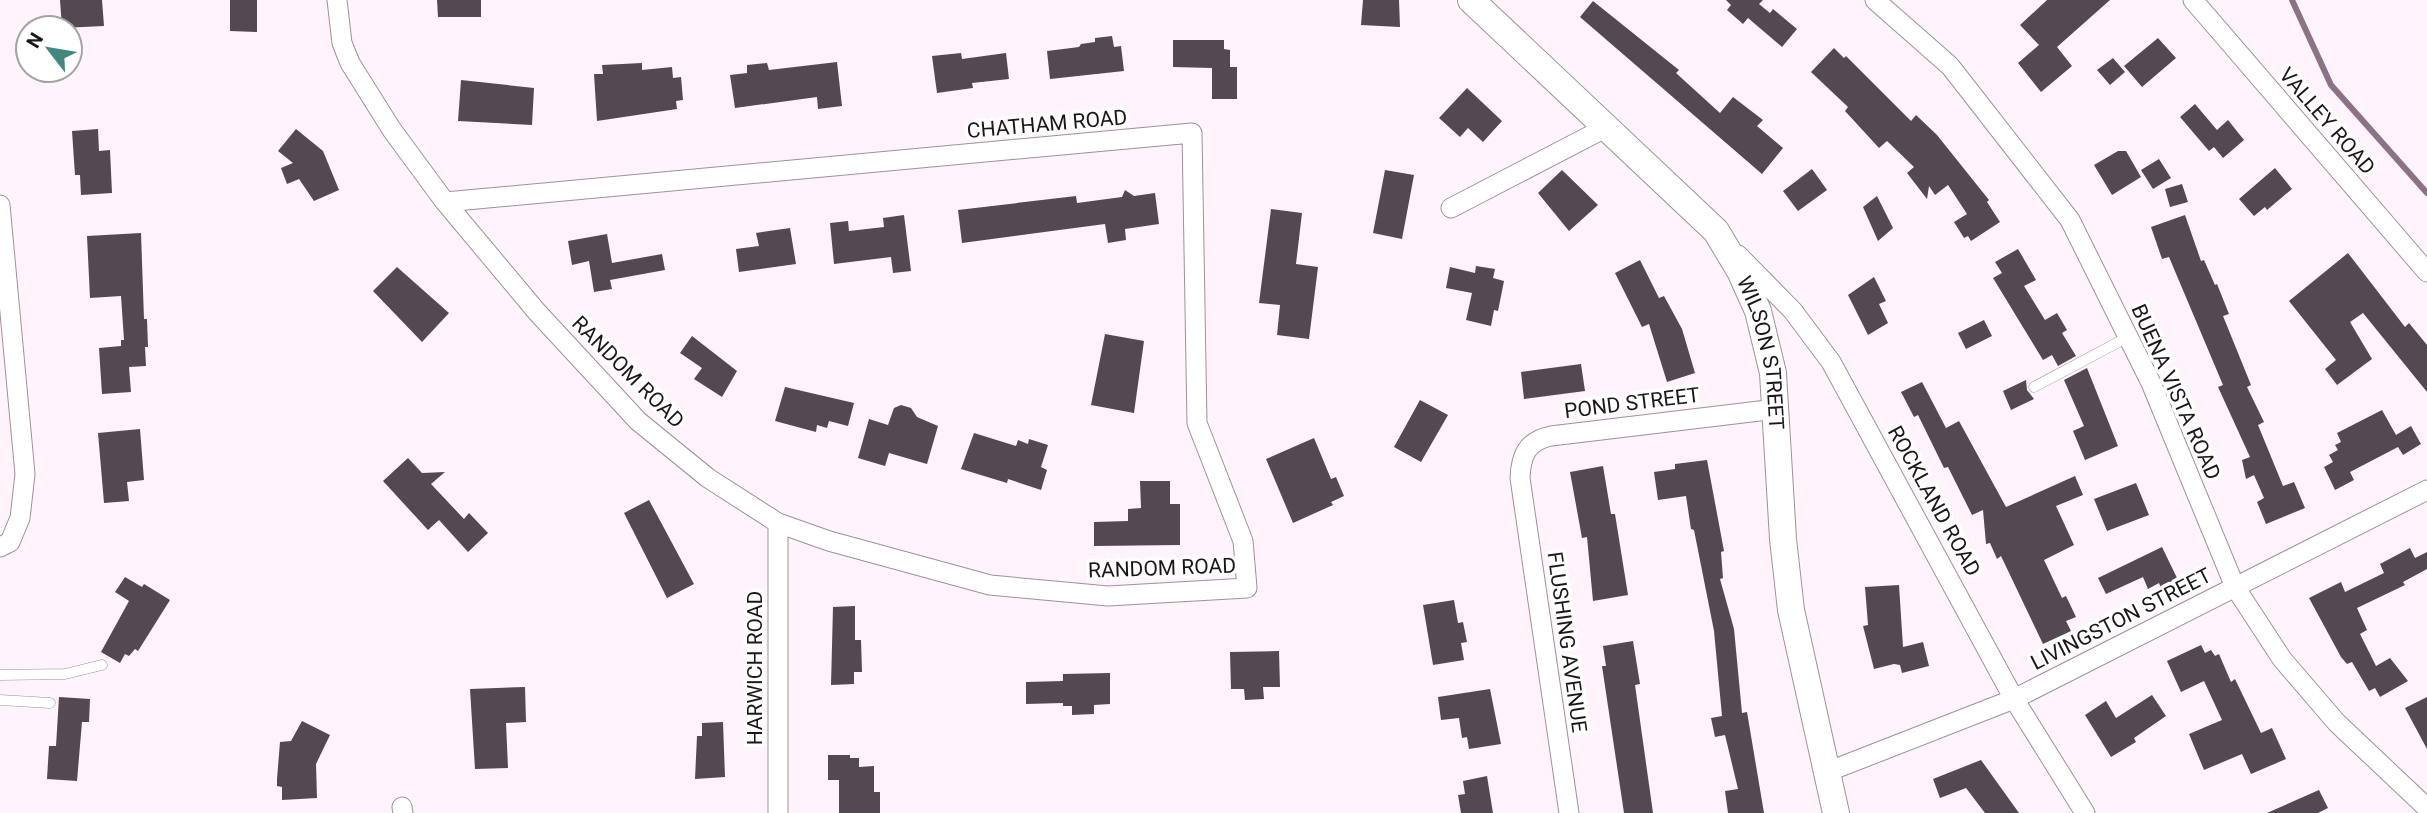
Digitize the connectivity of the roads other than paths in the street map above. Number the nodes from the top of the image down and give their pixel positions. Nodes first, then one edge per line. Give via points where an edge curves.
1 (337, 0) edge
2 (1471, 0) edge
3 (1875, 0) edge
4 (2193, 0) edge
5 (1605, 128) junction
6 (445, 202) junction
7 (0, 205) edge
8 (1451, 208) dead end
9 (0, 224) edge
10 (1716, 231) junction
11 (2427, 272) edge
12 (2128, 337) junction
13 (2034, 387) dead end
14 (1776, 410) junction
15 (1520, 478) joint
16 (2427, 490) edge
17 (778, 523) junction
18 (0, 547) edge
19 (2235, 587) junction
20 (1247, 588) joint
21 (102, 665) dead end
22 (0, 675) edge
23 (2014, 698) junction
24 (0, 700) edge
25 (50, 703) dead end
26 (1827, 772) junction
27 (2427, 808) edge
28 (778, 813) edge
29 (1569, 813) edge
30 (1836, 813) edge
31 (2085, 813) edge

1 - 6 street, RANDOM ROAD via 342,43 350,63
2 - 5 main road, WILSON STREET
3 - 12 street, BUENA VISTA ROAD via 1950,66 2070,220
4 - 11 street, VALLEY ROAD
5 - 8 street
5 - 10 main road, WILSON STREET
6 - 17 street, RANDOM ROAD via 537,312 638,421 708,478
6 - 20 street, CHATHAM ROAD via 1192,133 1197,423 1242,541
7 - 9 street
9 - 18 street via 25,474 20,518 10,542
10 - 14 main road, WILSON STREET via 1758,311 1773,373
10 - 23 street, ROCKLAND ROAD via 1793,311 1831,362
12 - 13 lane
12 - 19 street, BUENA VISTA ROAD
14 - 15 street, POND STREET via 1542,438 1527,447
14 - 26 main road, WILSON STREET via 1791,610
15 - 29 street, FLUSHING AVENUE
16 - 19 street, LIVINGSTON STREET
17 - 20 street, RANDOM ROAD via 990,585 1108,596
17 - 28 street, HARWICH ROAD
19 - 23 street, LIVINGSTON STREET
19 - 27 street, BUENA VISTA ROAD via 2282,659 2337,723
21 - 22 lane via 65,674
23 - 26 street, LIVINGSTON STREET
23 - 31 street, ROCKLAND ROAD
24 - 25 lane
26 - 30 main road, WILSON STREET

